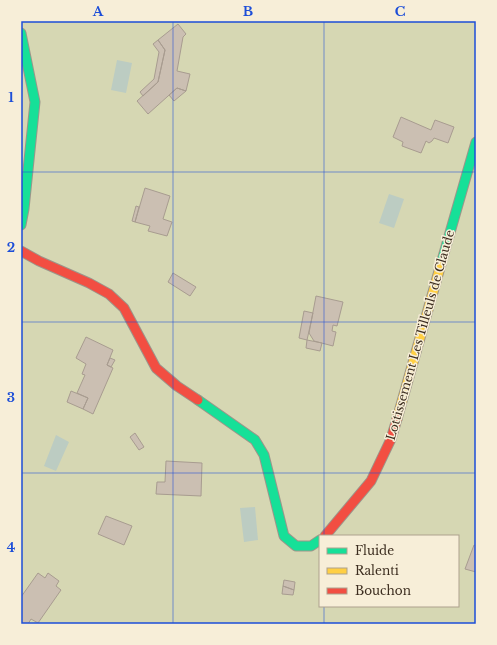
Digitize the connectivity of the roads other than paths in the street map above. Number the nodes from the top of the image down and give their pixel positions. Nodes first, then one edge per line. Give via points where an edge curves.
1 (21, 33) edge
2 (476, 142) edge
3 (21, 225) edge
4 (21, 251) edge
5 (326, 535) edge
6 (319, 541) edge

1 - 3 street via 35,102
2 - 5 street, Lottissement Les Tilleuls de Claude via 391,439 371,481
4 - 6 street via 89,283 119,303 156,368 177,386 255,440 264,455 284,536 296,546 311,546

